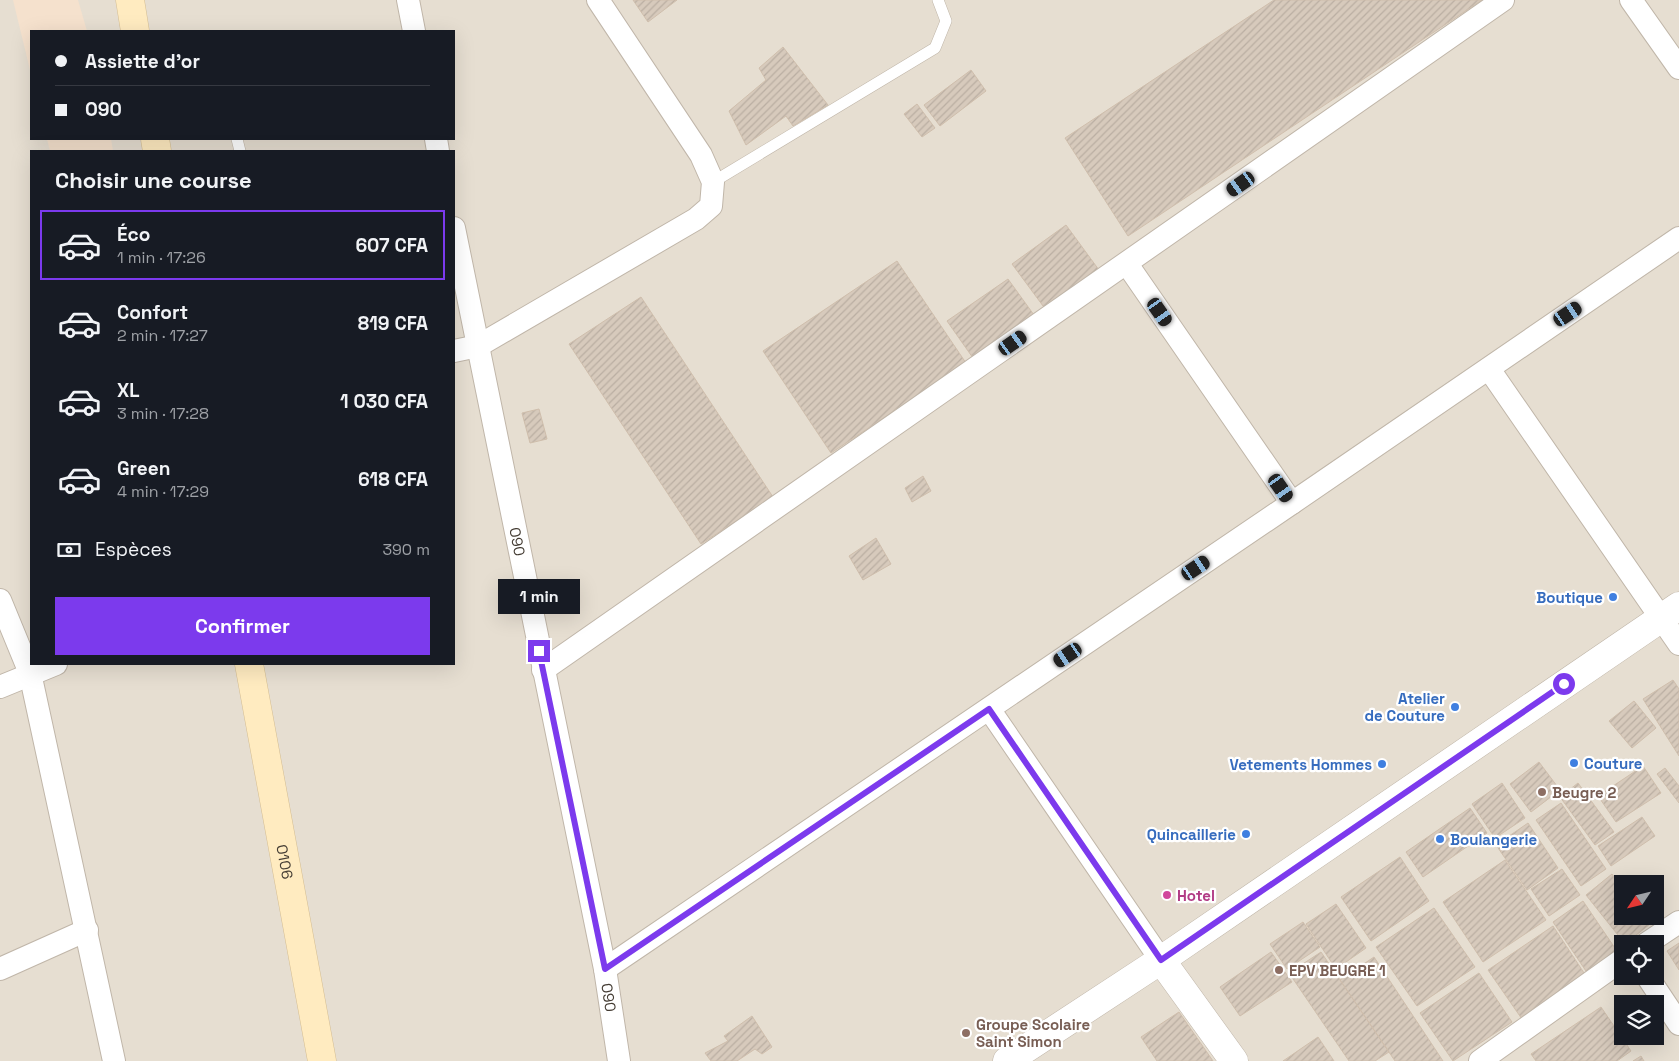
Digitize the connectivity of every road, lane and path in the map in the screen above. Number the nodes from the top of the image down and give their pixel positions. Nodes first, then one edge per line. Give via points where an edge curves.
1 (408, 0) edge
2 (598, 0) edge
3 (938, 0) edge
4 (1503, 0) edge
5 (1631, 0) edge
6 (414, 30) edge
7 (1679, 68) edge
8 (714, 182) junction
9 (455, 233) edge
10 (1679, 238) edge
11 (1126, 264) junction
12 (478, 346) junction
13 (455, 351) edge
14 (1489, 369) junction
15 (1292, 504) junction
16 (0, 600) edge
17 (1670, 612) edge
18 (1679, 644) edge
19 (53, 665) edge
20 (249, 665) edge
21 (543, 670) junction
22 (30, 673) junction
23 (0, 687) edge
24 (989, 709) junction
25 (1679, 922) edge
26 (87, 930) junction
27 (1660, 935) edge
28 (1161, 960) junction
29 (1614, 966) edge
30 (605, 969) junction
31 (0, 970) edge
32 (1652, 985) edge
33 (1679, 1024) edge
34 (114, 1061) edge
35 (322, 1061) edge
36 (619, 1061) edge
37 (1007, 1061) edge
38 (1234, 1061) edge
39 (1480, 1061) edge

1 - 6 street
2 - 8 street via 701,155
3 - 8 lane via 946,21 935,48
4 - 11 street
5 - 7 street
8 - 12 street via 711,206 696,220
9 - 12 street, O90
10 - 14 street
11 - 15 street
11 - 21 street
12 - 13 street
12 - 21 street, O90
14 - 15 street
14 - 17 street
15 - 24 street
16 - 22 street
17 - 18 street
17 - 28 street
19 - 22 street
20 - 35 main road, O106
21 - 30 street, O90
22 - 23 street
22 - 26 street
24 - 28 street
24 - 30 street
25 - 27 street
26 - 31 street
26 - 34 street
28 - 37 street
28 - 38 street
29 - 39 street
30 - 36 street, O90
32 - 33 street

